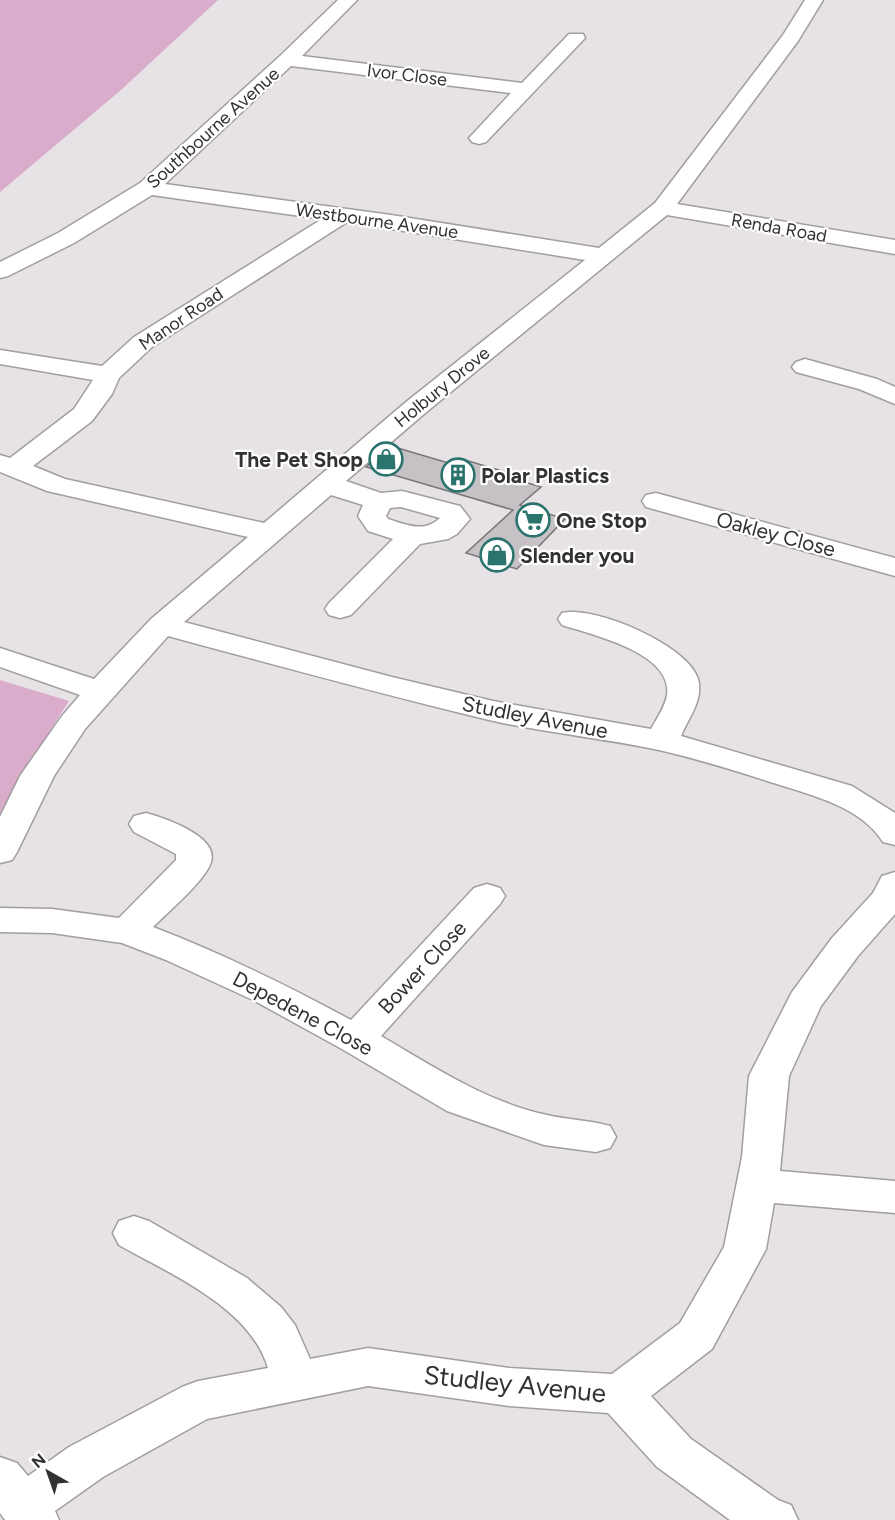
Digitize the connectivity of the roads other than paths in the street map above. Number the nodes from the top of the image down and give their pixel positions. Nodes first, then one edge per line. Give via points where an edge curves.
1 (348, 0) edge
2 (814, 0) edge
3 (576, 38) dead end
4 (287, 60) junction
5 (526, 89) junction
6 (479, 138) dead end
7 (148, 188) junction
8 (663, 208) junction
9 (342, 216) junction
10 (895, 247) edge
11 (605, 256) junction
12 (0, 271) edge
13 (0, 357) edge
14 (805, 367) dead end
15 (108, 375) junction
16 (895, 396) edge
17 (7, 465) edge
18 (326, 484) junction
19 (379, 501) junction
20 (656, 501) dead end
21 (269, 533) junction
22 (412, 535) junction
23 (895, 567) edge
24 (340, 609) dead end
25 (573, 619) dead end
26 (162, 625) junction
27 (0, 657) edge
28 (100, 691) junction
29 (663, 741) junction
30 (146, 824) dead end
31 (895, 834) edge
32 (0, 852) edge
33 (895, 884) edge
34 (487, 896) dead end
35 (0, 920) edge
36 (127, 931) junction
37 (356, 1039) junction
38 (596, 1137) dead end
39 (757, 1185) junction
40 (895, 1197) edge
41 (134, 1233) dead end
42 (295, 1382) junction
43 (620, 1394) junction
44 (19, 1502) edge
45 (774, 1520) edge

1 - 4 street, Southbourne Avenue
2 - 8 street, Holbury Drove
3 - 5 street
4 - 5 street, Ivor Close
4 - 7 street, Southbourne Avenue
5 - 6 street
7 - 9 street, Westbourne Avenue
7 - 12 street, Southbourne Avenue via 66,238
8 - 10 street, Renda Road
8 - 11 street, Holbury Drove
9 - 11 street, Westbourne Avenue
9 - 15 street, Manor Road via 143,342
11 - 18 street, Holbury Drove
13 - 15 street
14 - 16 street via 868,384
15 - 17 street, Manor Road via 83,415
17 - 21 street via 57,485
18 - 19 street
18 - 21 street, Holbury Drove
19 - 22 street via 372,516 378,525
19 - 22 street via 402,499 450,512 456,519 445,532
20 - 23 street, Oakley Close
21 - 26 street, Holbury Drove
22 - 24 street
25 - 29 street via 632,638 667,657 680,677 684,693
26 - 28 street, Holbury Drove
26 - 29 street, Studley Avenue via 493,711
27 - 28 street
28 - 32 street, Holbury Drove via 37,776
29 - 31 street, Studley Avenue via 840,793 874,813
30 - 36 street via 193,849 194,861 183,877
33 - 39 street, Studley Avenue via 888,899 844,946 805,1001 769,1076
34 - 37 street, Bower Close
35 - 36 street, Depedene Close via 52,921
36 - 37 street, Depedene Close via 266,991
37 - 38 street, Depedene Close via 460,1101 544,1130
39 - 40 street
39 - 43 street, Studley Avenue via 746,1249 696,1336
41 - 42 street via 222,1283 253,1310 279,1339
42 - 43 street, Studley Avenue via 368,1367 509,1387
42 - 44 street, Studley Avenue via 198,1401
43 - 45 street via 674,1453 761,1515

